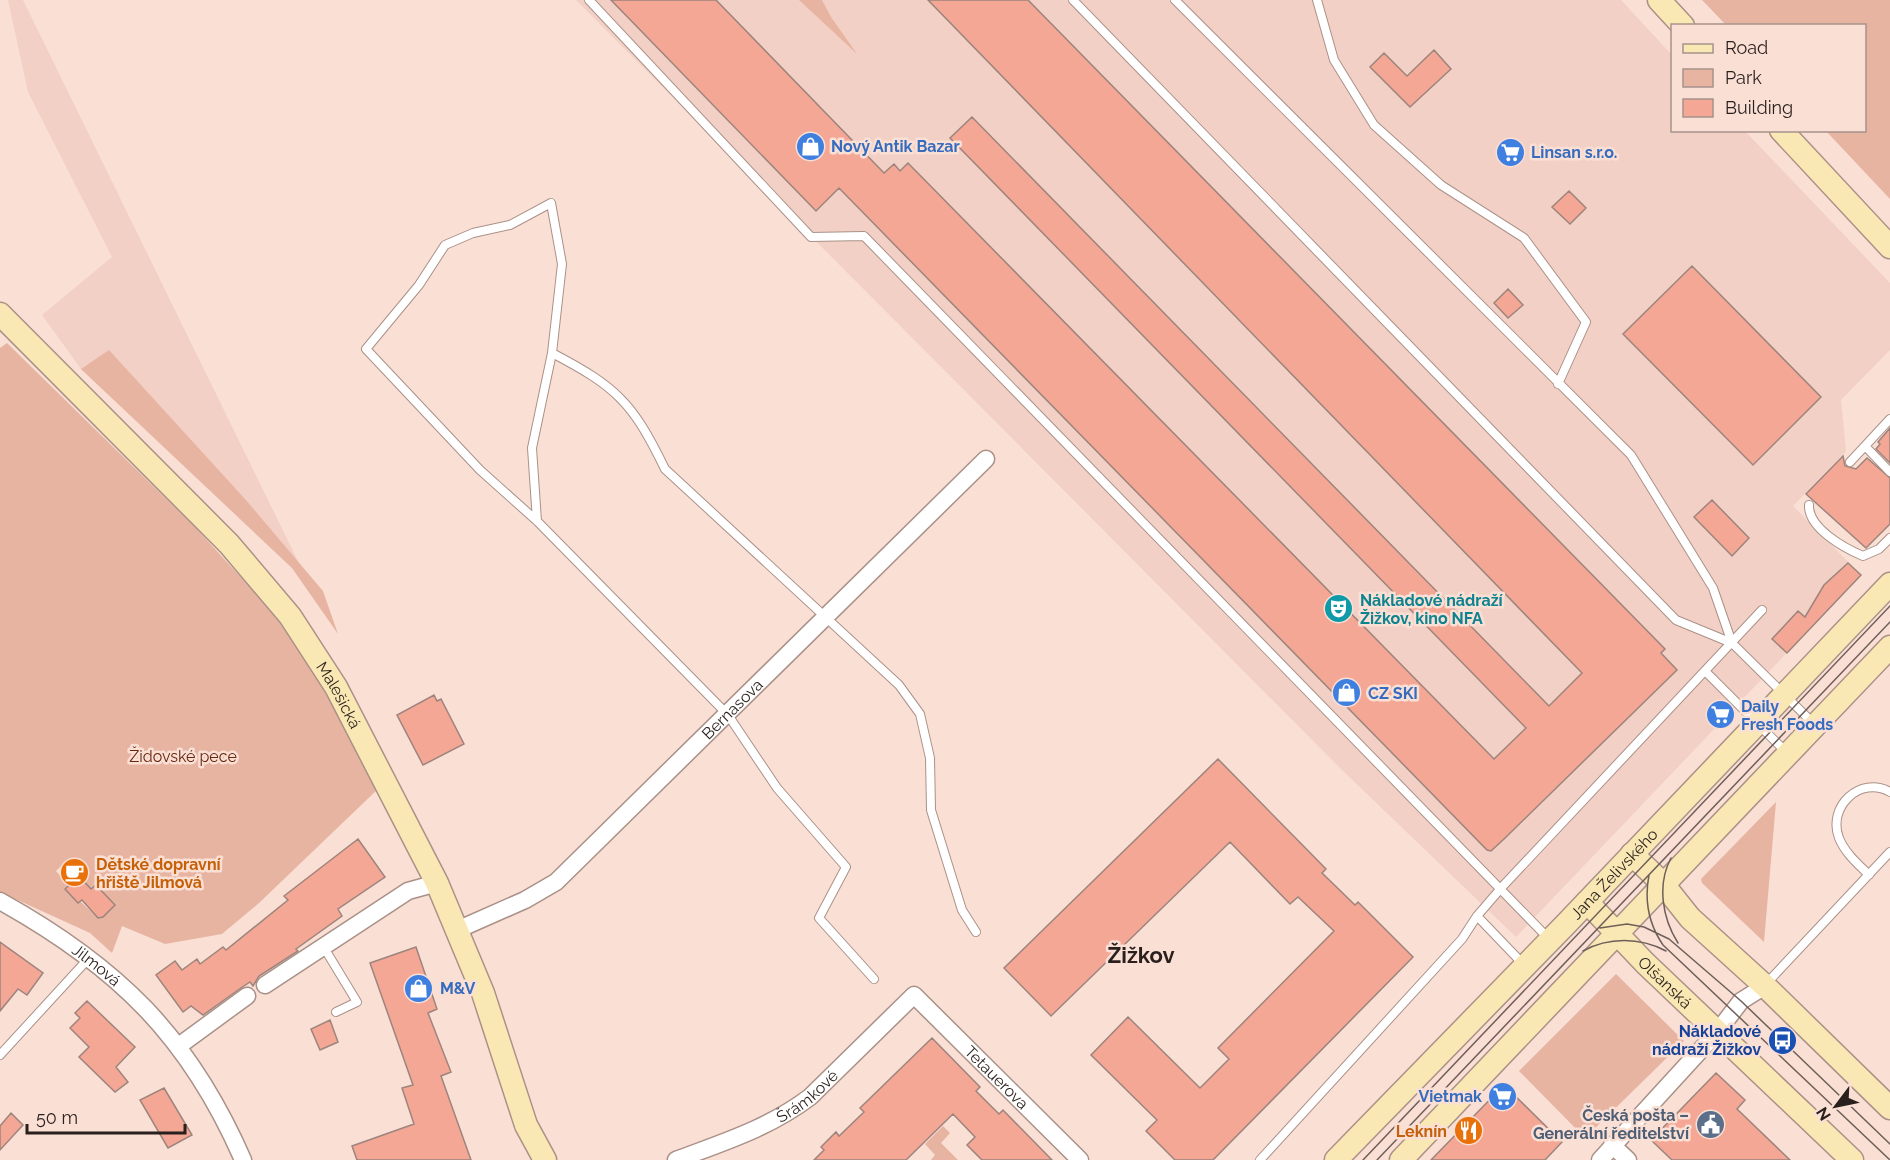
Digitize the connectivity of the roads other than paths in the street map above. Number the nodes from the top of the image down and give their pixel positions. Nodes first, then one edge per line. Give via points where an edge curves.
1 (589, 0) edge
2 (1073, 0) edge
3 (1175, 0) edge
4 (1317, 0) edge
5 (1659, 0) edge
6 (1681, 24) edge
7 (1783, 132) edge
8 (1890, 247) edge
9 (1, 317) edge
10 (552, 354) junction
11 (1558, 384) junction
12 (1890, 419) edge
13 (1865, 446) junction
14 (986, 459) dead end
15 (1850, 462) dead end
16 (1890, 472) edge
17 (1809, 506) dead end
18 (537, 521) junction
19 (1890, 538) edge
20 (1890, 584) edge
21 (1762, 610) dead end
22 (827, 617) junction
23 (1732, 644) junction
24 (1890, 647) edge
25 (1706, 672) junction
26 (1785, 695) junction
27 (728, 715) junction
28 (1757, 723) junction
29 (1815, 725) junction
30 (1788, 753) junction
31 (1890, 792) edge
32 (1890, 852) edge
33 (1632, 854) junction
34 (1869, 875) junction
35 (437, 883) junction
36 (1663, 884) junction
37 (1502, 887) junction
38 (0, 901) edge
39 (1587, 902) junction
40 (1477, 916) junction
41 (457, 930) junction
42 (976, 932) dead end
43 (1615, 933) junction
44 (1551, 940) junction
45 (323, 946) junction
46 (89, 957) junction
47 (1524, 965) junction
48 (874, 979) dead end
49 (265, 985) dead end
50 (1765, 986) junction
51 (914, 995) joint
52 (248, 996) dead end
53 (336, 1012) dead end
54 (1718, 1031) junction
55 (180, 1045) junction
56 (0, 1055) edge
57 (1890, 1108) edge
58 (1612, 1145) junction
59 (243, 1160) edge
60 (545, 1160) edge
61 (676, 1160) edge
62 (1080, 1160) edge
63 (1260, 1160) edge
64 (1336, 1160) edge
65 (1401, 1160) edge
66 (1600, 1160) edge
67 (1628, 1160) edge
68 (1852, 1160) edge

1 - 37 lane via 811,237 864,236
2 - 23 lane via 1676,620
3 - 11 lane
4 - 11 lane via 1334,60 1374,125 1441,185 1524,238 1586,322
5 - 6 street
7 - 8 street
9 - 35 street, Malešická via 229,544 290,616 336,687
10 - 18 lane via 532,448
10 - 18 lane via 562,264 551,203 510,225 473,233 445,245 420,285 366,349 480,470
10 - 22 lane via 586,371 620,396 644,427 665,469
11 - 23 lane via 1631,455 1713,588
12 - 13 lane
13 - 15 lane
13 - 16 lane
14 - 22 street, Bernasova
17 - 19 lane via 1808,514 1814,523 1863,556 1879,549
18 - 27 lane
20 - 26 street, Jana Želivského
21 - 23 lane
22 - 27 street, Bernasova
22 - 42 lane via 899,685 920,714 930,758 932,810 962,910
23 - 25 lane
23 - 26 lane
24 - 29 street
25 - 28 lane
25 - 37 lane
26 - 28 street, Jana Želivského
26 - 29 lane
27 - 41 street, Bernasova via 556,882
27 - 48 lane via 777,788 846,867 819,918
28 - 30 lane
28 - 33 street, Jana Želivského
29 - 30 street
30 - 36 street
31 - 34 lane via 1872,787 1860,790 1842,802 1838,812 1839,838
32 - 34 lane
33 - 36 street
33 - 39 street, Jana Želivského
34 - 50 lane
35 - 41 street, Malešická
35 - 45 street via 408,891
36 - 43 street
36 - 50 street via 1690,918
37 - 40 lane
37 - 44 lane
38 - 46 street, Jilmová
39 - 43 street, Olšanská
39 - 44 street, Jana Želivského
40 - 47 lane
40 - 63 lane via 1462,939
41 - 60 street, Malešická via 483,993 526,1125
43 - 54 street, Olšanská
43 - 65 street
44 - 47 street, Jana Želivského
45 - 49 street
45 - 53 lane via 357,1002
46 - 55 street, Jilmová via 128,989
46 - 56 lane
47 - 64 street, Jana Želivského
50 - 54 street via 1741,1001
50 - 57 street
51 - 61 street, Šrámkové via 793,1110 758,1130
51 - 62 street, Tetauerova
52 - 55 street
54 - 58 street
54 - 68 street, Olšanská
55 - 59 street, Jilmová
58 - 66 street
58 - 67 street

